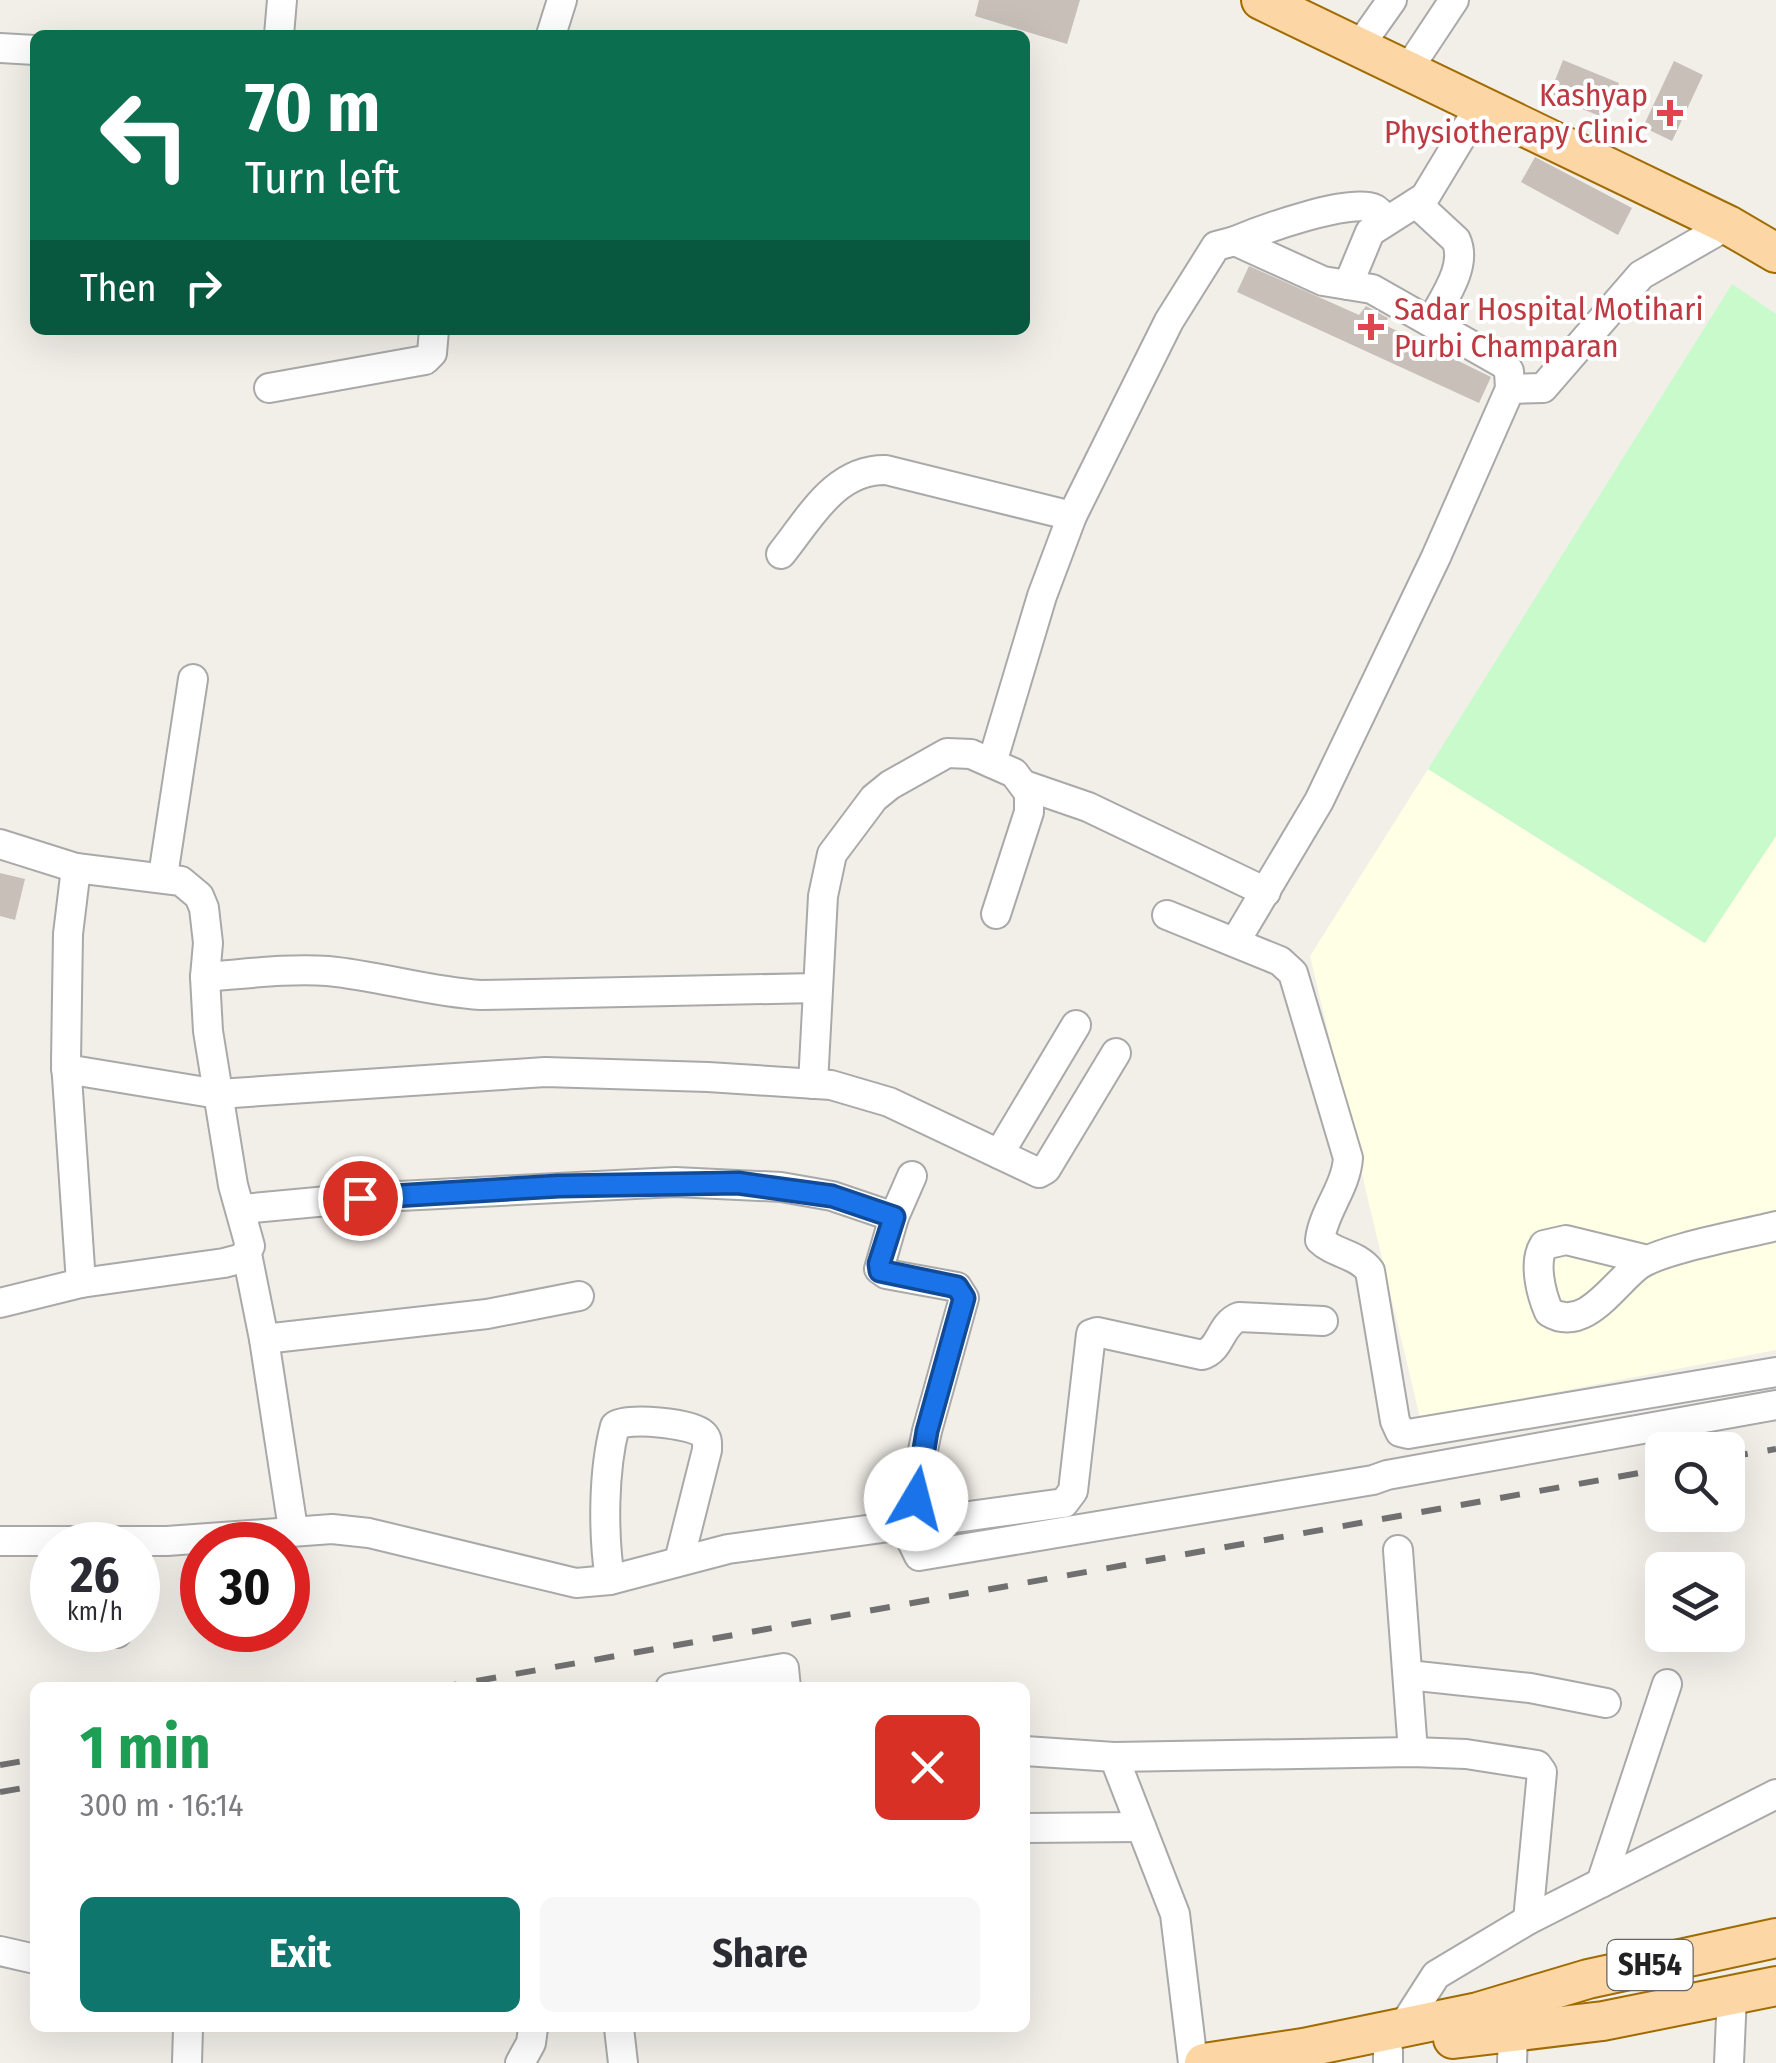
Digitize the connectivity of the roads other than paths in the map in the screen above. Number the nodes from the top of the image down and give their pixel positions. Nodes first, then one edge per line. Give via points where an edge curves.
1 (282, 0) edge
2 (562, 0) edge
3 (1392, 0) edge
4 (1454, 0) edge
5 (1256, 1) edge
6 (279, 30) edge
7 (553, 30) edge
8 (0, 48) edge
9 (1358, 48) junction
10 (30, 50) edge
11 (1407, 72) junction
12 (1480, 106) junction
13 (1416, 203) junction
14 (1387, 220) junction
15 (1728, 226) junction
16 (1235, 241) junction
17 (1776, 254) edge
18 (1348, 285) junction
19 (1431, 322) junction
20 (434, 335) edge
21 (269, 388) dead end
22 (1510, 389) junction
23 (1072, 516) junction
24 (780, 554) dead end
25 (193, 678) dead end
26 (992, 764) junction
27 (1026, 786) junction
28 (0, 844) edge
29 (76, 868) junction
30 (163, 876) junction
31 (1266, 892) junction
32 (996, 914) dead end
33 (1168, 915) dead end
34 (1235, 942) junction
35 (205, 977) junction
36 (816, 988) junction
37 (1076, 1025) dead end
38 (1116, 1052) dead end
39 (66, 1069) junction
40 (813, 1084) junction
41 (218, 1094) junction
42 (1000, 1154) junction
43 (912, 1176) dead end
44 (242, 1209) junction
45 (894, 1217) junction
46 (1776, 1226) edge
47 (247, 1254) junction
48 (1648, 1260) dead end
49 (80, 1283) junction
50 (578, 1296) dead end
51 (0, 1303) edge
52 (1322, 1321) dead end
53 (264, 1340) junction
54 (1776, 1372) edge
55 (1776, 1405) edge
56 (293, 1522) edge
57 (909, 1524) junction
58 (310, 1530) edge
59 (0, 1541) edge
60 (30, 1542) edge
61 (1398, 1550) dead end
62 (678, 1561) junction
63 (610, 1580) junction
64 (1408, 1676) junction
65 (704, 1682) edge
66 (785, 1682) edge
67 (1667, 1684) dead end
68 (1606, 1703) dead end
69 (1030, 1751) edge
70 (1413, 1752) junction
71 (1114, 1758) junction
72 (1776, 1794) edge
73 (1142, 1827) junction
74 (1030, 1828) edge
75 (1601, 1883) junction
76 (1528, 1920) junction
77 (1776, 1938) edge
78 (0, 1950) edge
79 (30, 1959) edge
80 (1765, 1984) edge
81 (1528, 2026) edge
82 (188, 2032) edge
83 (532, 2032) edge
84 (619, 2032) edge
85 (1393, 2047) edge
86 (187, 2063) edge
87 (520, 2063) edge
88 (623, 2063) edge
89 (1193, 2063) edge
90 (1204, 2063) edge
91 (1322, 2063) edge
92 (1729, 2063) edge

1 - 6 street
2 - 7 street
3 - 9 street
4 - 11 street
5 - 9 main road
8 - 10 street
9 - 11 main road
11 - 12 main road
12 - 13 street via 1432,188
12 - 15 main road
13 - 14 street
13 - 19 street via 1460,248 1459,265
14 - 16 street via 1374,208 1352,208
14 - 18 street via 1370,232
15 - 17 main road
15 - 22 street via 1641,275 1543,388
16 - 18 street via 1323,281
16 - 23 street via 1212,252 1178,308
18 - 19 street via 1372,289
19 - 22 street via 1504,364
20 - 21 street via 425,360
22 - 31 street via 1320,801
23 - 24 street via 871,470 837,485
23 - 26 street
25 - 30 street
26 - 27 street
26 - 36 street via 962,752 939,757 874,798 841,839 826,874
27 - 31 street via 1088,807
27 - 32 street via 1030,812
28 - 29 street
29 - 30 street
29 - 39 street
30 - 35 street via 192,888 204,908
31 - 34 street
33 - 34 street
34 - 54 street via 1286,964 1296,982 1348,1158 1320,1240 1370,1271 1400,1432
35 - 36 street via 317,970 480,996
35 - 41 street
36 - 40 street
37 - 42 street
38 - 42 street via 1046,1169 1035,1173
39 - 41 street
39 - 49 street
40 - 41 street via 545,1072
40 - 42 street via 889,1102
41 - 44 street
43 - 45 street
44 - 45 street via 675,1182 781,1187
44 - 47 street
45 - 57 street via 880,1271 957,1287 964,1298
46 - 48 street
47 - 49 street
47 - 53 street
49 - 51 street
50 - 53 street via 488,1314
52 - 57 street via 1239,1317 1202,1355 1094,1332 1068,1501
53 - 56 street
55 - 57 street via 920,1556
57 - 62 street
58 - 63 street via 368,1533 564,1582
59 - 60 street
61 - 64 street
62 - 63 street
62 - 63 street via 706,1438 625,1420 614,1426 610,1454
64 - 68 street
64 - 70 street
65 - 66 street via 784,1668
67 - 75 street
69 - 71 street
70 - 71 street
70 - 76 street via 1540,1768
71 - 73 street
72 - 75 street
73 - 74 street
73 - 89 street via 1175,1914
75 - 76 street
76 - 85 street via 1436,1976
77 - 81 main road, SH54 via 1588,1980
78 - 79 street
80 - 81 main road, SH54
80 - 81 main road, SH54 via 1603,2021
80 - 92 street
81 - 85 main road via 1478,2012
82 - 86 street
83 - 87 street
84 - 88 street
85 - 90 main road via 1303,2048
85 - 91 main road

